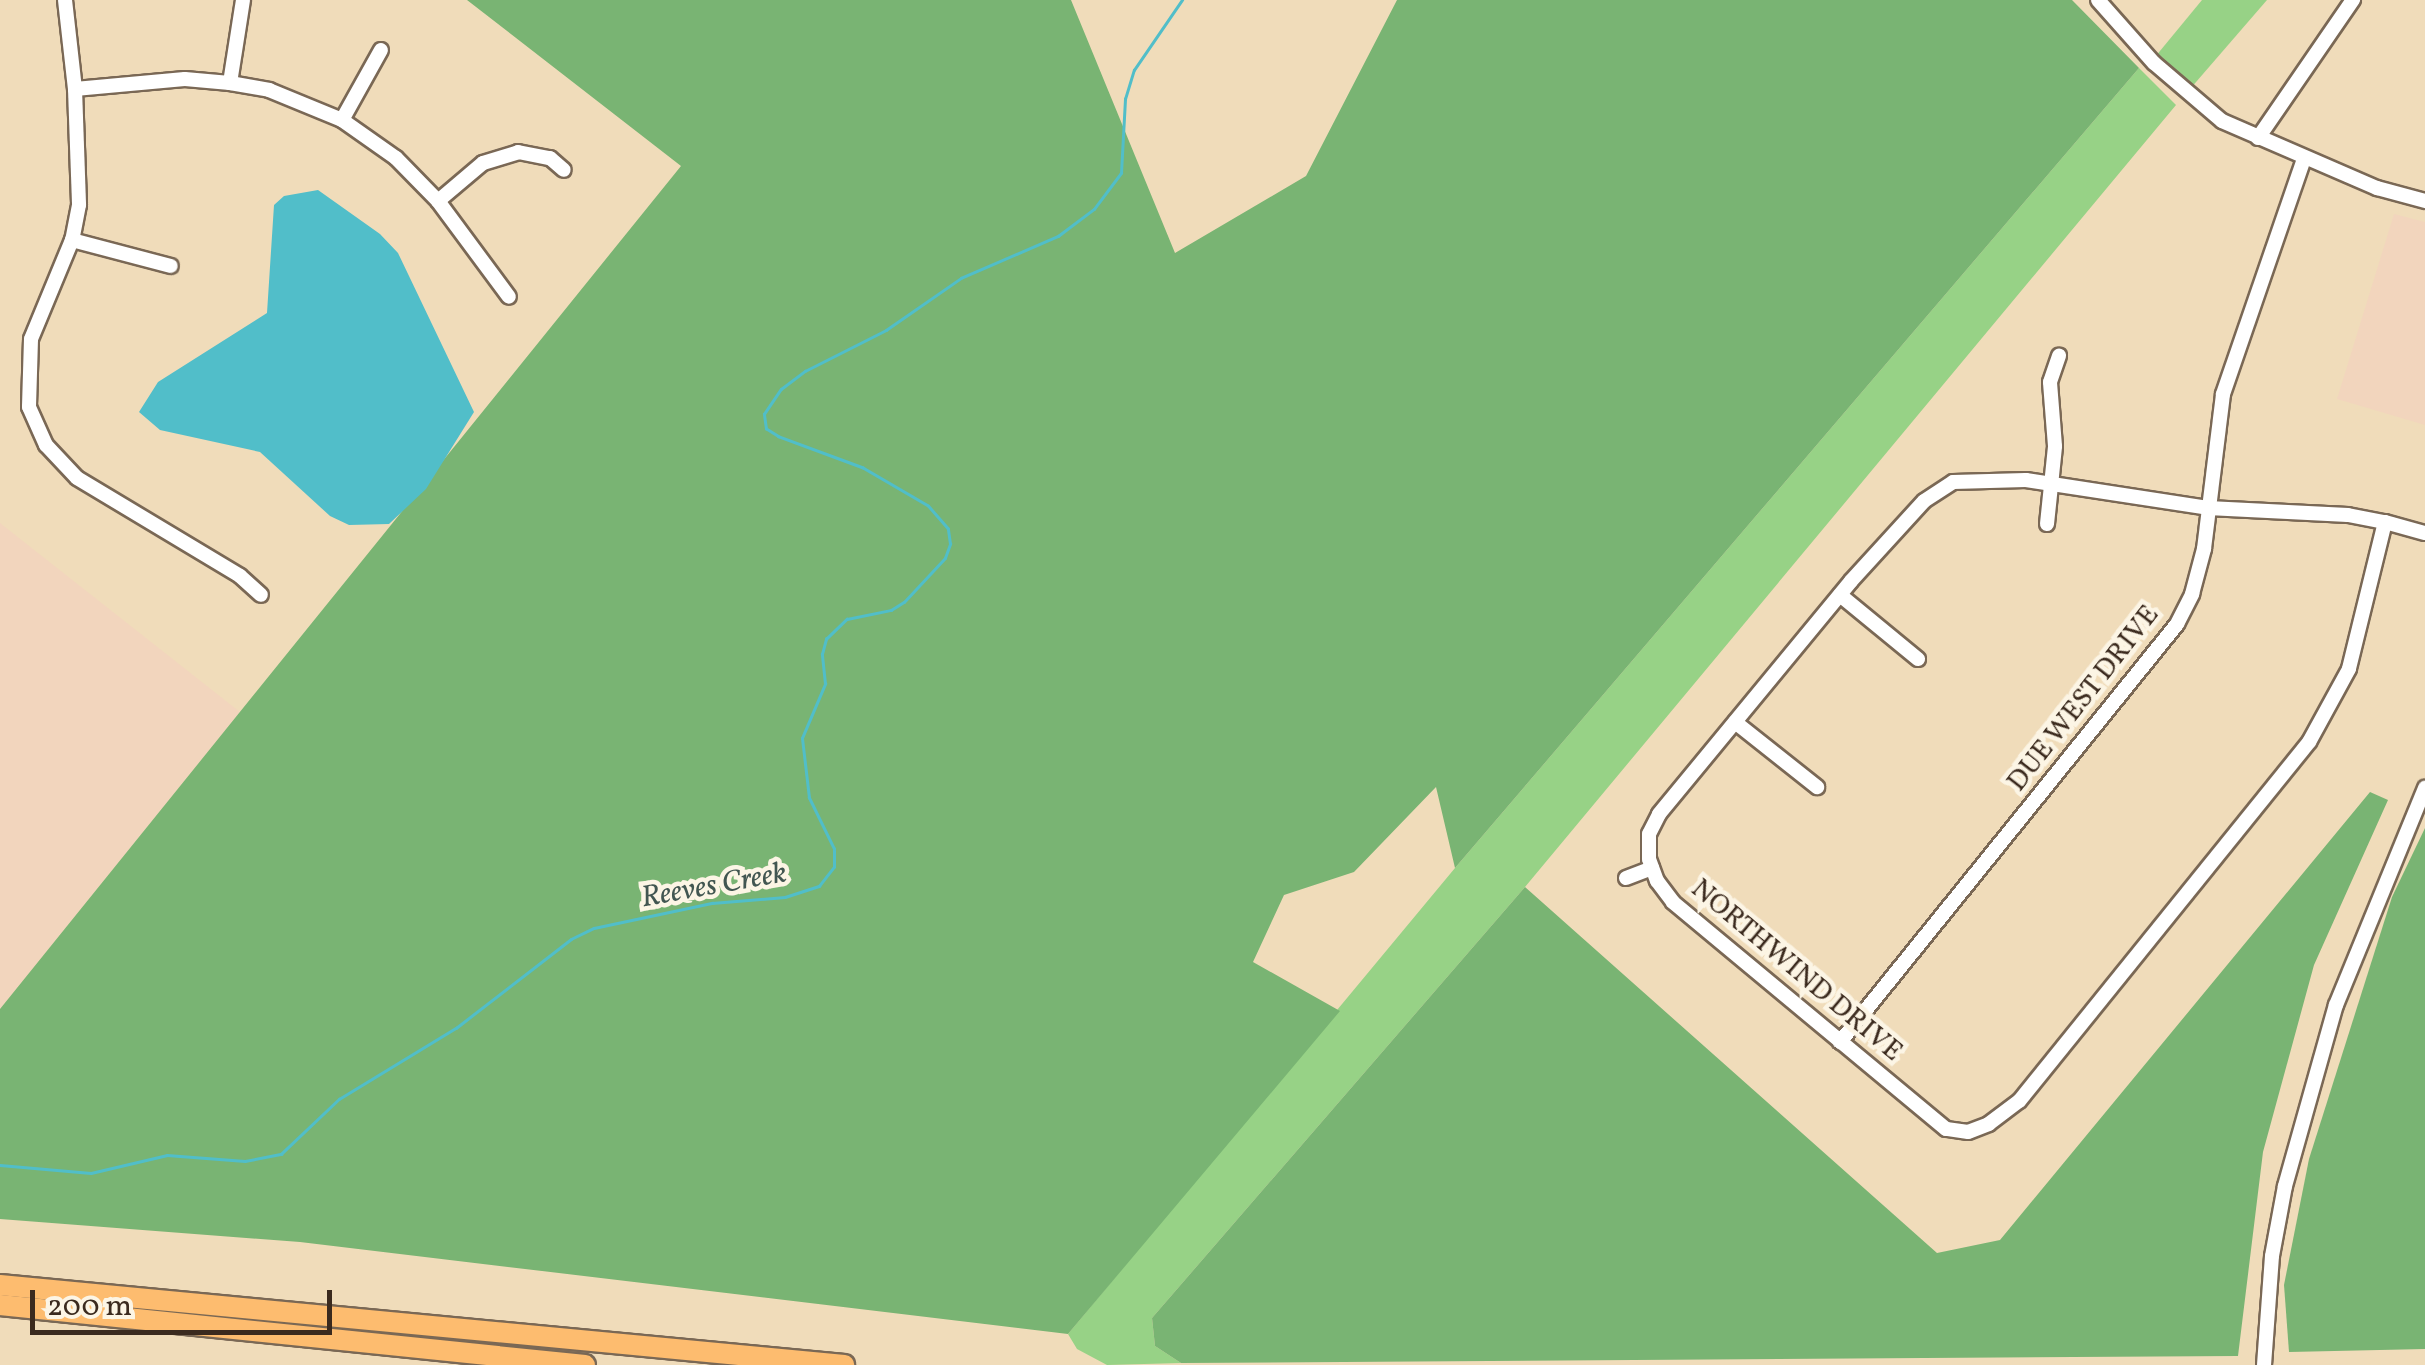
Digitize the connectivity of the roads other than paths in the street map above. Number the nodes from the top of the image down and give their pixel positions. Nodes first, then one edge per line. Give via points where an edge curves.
1 (64, 0) edge
2 (243, 0) edge
3 (2098, 0) edge
4 (2353, 0) edge
5 (380, 50) dead end
6 (230, 83) junction
7 (75, 89) junction
8 (342, 120) junction
9 (2258, 138) junction
10 (2304, 159) junction
11 (564, 170) dead end
12 (438, 201) junction
13 (2425, 201) edge
14 (72, 240) junction
15 (171, 266) dead end
16 (509, 297) dead end
17 (2060, 356) dead end
18 (2053, 484) junction
19 (2208, 508) junction
20 (2385, 522) junction
21 (2047, 524) dead end
22 (2425, 533) edge
23 (261, 595) dead end
24 (1840, 595) junction
25 (1918, 659) dead end
26 (1735, 722) junction
27 (1817, 787) dead end
28 (2425, 788) edge
29 (1652, 868) junction
30 (1626, 878) dead end
31 (1840, 1042) junction
32 (0, 1285) edge
33 (0, 1305) edge
34 (585, 1365) edge
35 (844, 1365) edge
36 (2264, 1365) edge

1 - 7 street
2 - 6 street
3 - 9 street via 2154,63 2222,121
4 - 9 street
5 - 8 street
6 - 7 street via 186,79
6 - 8 street via 269,90
7 - 14 street via 80,204
8 - 12 street via 396,158
9 - 10 street
10 - 13 street
10 - 19 street, DUE WEST DRIVE via 2223,394
11 - 12 street via 550,158 518,152 483,163
12 - 16 street
14 - 15 street
14 - 23 street via 31,339 29,407 46,446 76,478
17 - 18 street via 2050,382
18 - 19 street
18 - 21 street
18 - 24 street via 1954,482 1924,500
19 - 20 street
19 - 31 street, DUE WEST DRIVE via 2200,564 2177,624
20 - 22 street
20 - 31 street, NORTHWIND DRIVE via 2368,604 2334,704 2019,1100 1989,1124 1968,1132 1946,1129
24 - 25 street
24 - 26 street
26 - 27 street
26 - 29 street via 1659,814 1649,834
28 - 36 street via 2336,1005 2285,1186
29 - 30 street
29 - 31 street, NORTHWIND DRIVE via 1673,902
32 - 35 highway
33 - 34 highway

